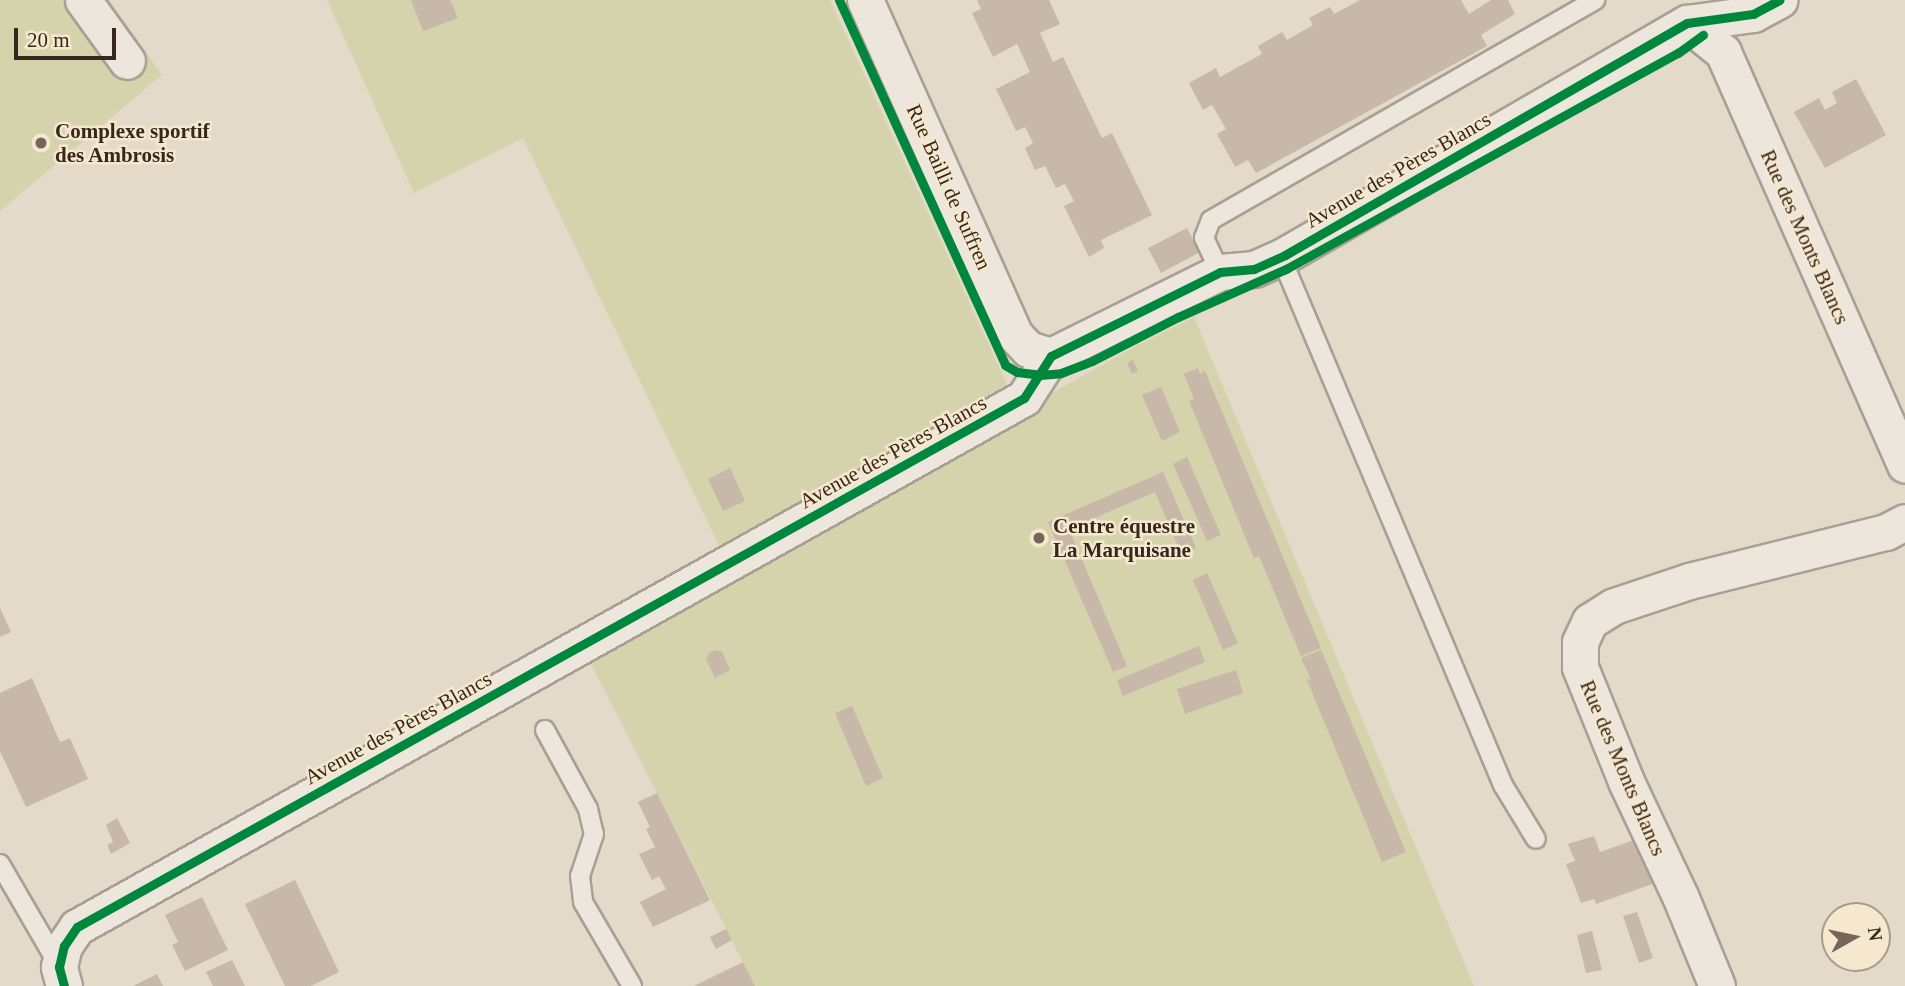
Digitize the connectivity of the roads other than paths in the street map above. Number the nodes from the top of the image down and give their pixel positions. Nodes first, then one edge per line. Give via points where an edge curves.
1 (83, 0) edge
2 (864, 0) edge
3 (1595, 0) edge
4 (1779, 0) edge
5 (1691, 11) edge
6 (127, 61) dead end
7 (1285, 256) junction
8 (1220, 272) junction
9 (1051, 356) junction
10 (1905, 465) edge
11 (1905, 522) edge
12 (545, 730) dead end
13 (1536, 839) dead end
14 (0, 864) edge
15 (62, 976) edge
16 (632, 986) edge
17 (1717, 986) edge

1 - 6 street
2 - 9 street, Rue Bailli de Suffren via 1015,335 1028,349
3 - 8 lane via 1211,220 1204,238
4 - 5 street, Avenue des Pères Blancs via 1753,14
5 - 7 street, Avenue des Pères Blancs
5 - 10 street, Rue des Monts Blancs via 1723,52
7 - 8 street, Avenue des Pères Blancs via 1254,269
7 - 13 lane via 1286,270 1503,785
8 - 9 street, Avenue des Pères Blancs
9 - 15 street, Avenue des Pères Blancs via 1024,398 77,927 64,946
11 - 17 street, Rue des Monts Blancs via 1886,532 1689,581 1614,606 1590,621 1580,642 1580,667
12 - 16 lane via 588,809 594,834 580,876 583,902
14 - 15 lane

